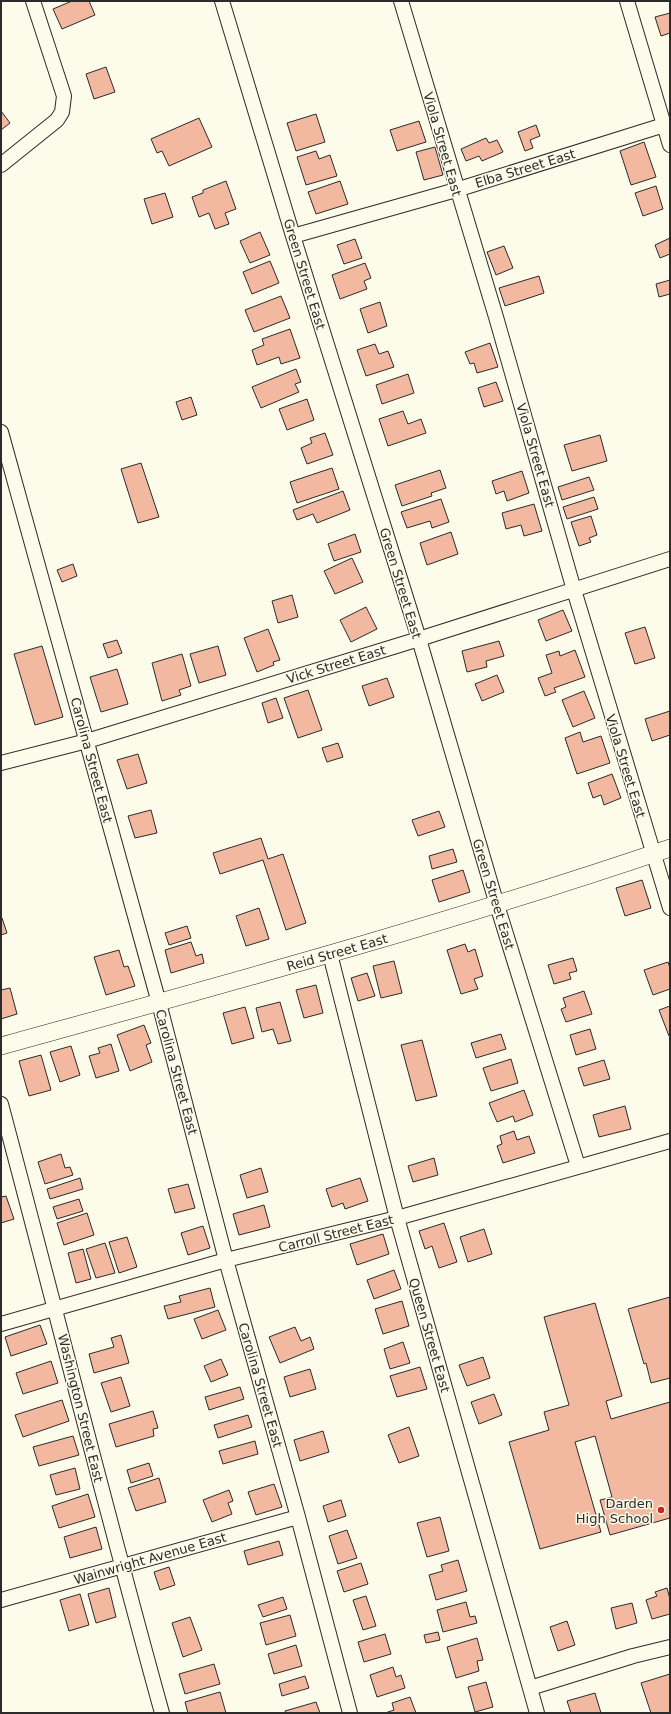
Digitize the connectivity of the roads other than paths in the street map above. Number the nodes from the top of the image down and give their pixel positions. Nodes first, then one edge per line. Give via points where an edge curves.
1 (33, 1) edge
2 (222, 1) edge
3 (401, 1) edge
4 (627, 1) edge
5 (664, 125) junction
6 (670, 145) edge
7 (1, 165) edge
8 (456, 190) junction
9 (292, 236) junction
10 (1, 432) edge
11 (670, 559) edge
12 (574, 590) junction
13 (419, 639) junction
14 (87, 741) junction
15 (1, 763) edge
16 (670, 848) edge
17 (653, 854) junction
18 (497, 905) junction
19 (670, 908) edge
20 (330, 954) junction
21 (159, 1003) junction
22 (1, 1046) edge
23 (1, 1104) edge
24 (670, 1141) edge
25 (578, 1166) junction
26 (398, 1218) junction
27 (226, 1260) junction
28 (56, 1309) junction
29 (1, 1324) edge
30 (298, 1517) junction
31 (121, 1566) junction
32 (1, 1600) edge
33 (670, 1647) edge
34 (530, 1688) junction
35 (162, 1713) edge
36 (350, 1713) edge
37 (537, 1713) edge

1 - 7 street via 64,96 62,112 58,120
2 - 9 street, Green Street East
3 - 8 street, Viola Street East
4 - 5 street
5 - 6 street
5 - 8 street, Elba Street East
8 - 9 street, Elba Street East
8 - 12 street, Viola Street East via 496,317
9 - 13 street, Green Street East
10 - 14 street, Carolina Street East
11 - 12 street, Vick Street East
12 - 13 street, Vick Street East
12 - 17 street, Viola Street East
13 - 14 street, Vick Street East
13 - 18 street, Green Street East
14 - 15 street, Vick Street East
14 - 21 street, Carolina Street East
16 - 17 street, Reid Street East
17 - 18 street, Reid Street East
17 - 19 street, Viola Street East
18 - 20 street, Reid Street East
18 - 25 street, Green Street East
20 - 21 street, Reid Street East
20 - 26 street, Queen Street East
21 - 22 street, Reid Street East
21 - 27 street, Carolina Street East
23 - 28 street, Washington Street East
24 - 25 street, Carroll Street East
25 - 26 street, Carroll Street East
26 - 27 street, Carroll Street East
26 - 34 street, Queen Street East
27 - 28 street, Carroll Street East
27 - 30 street, Carolina Street East
28 - 29 street, Carroll Street East
28 - 31 street, Washington Street East
30 - 31 street, Wainwright Avenue East
30 - 36 street, Carolina Street East
31 - 32 street, Wainwright Avenue East
31 - 35 street, Washington Street East
33 - 34 street
34 - 37 street, Queen Street East

